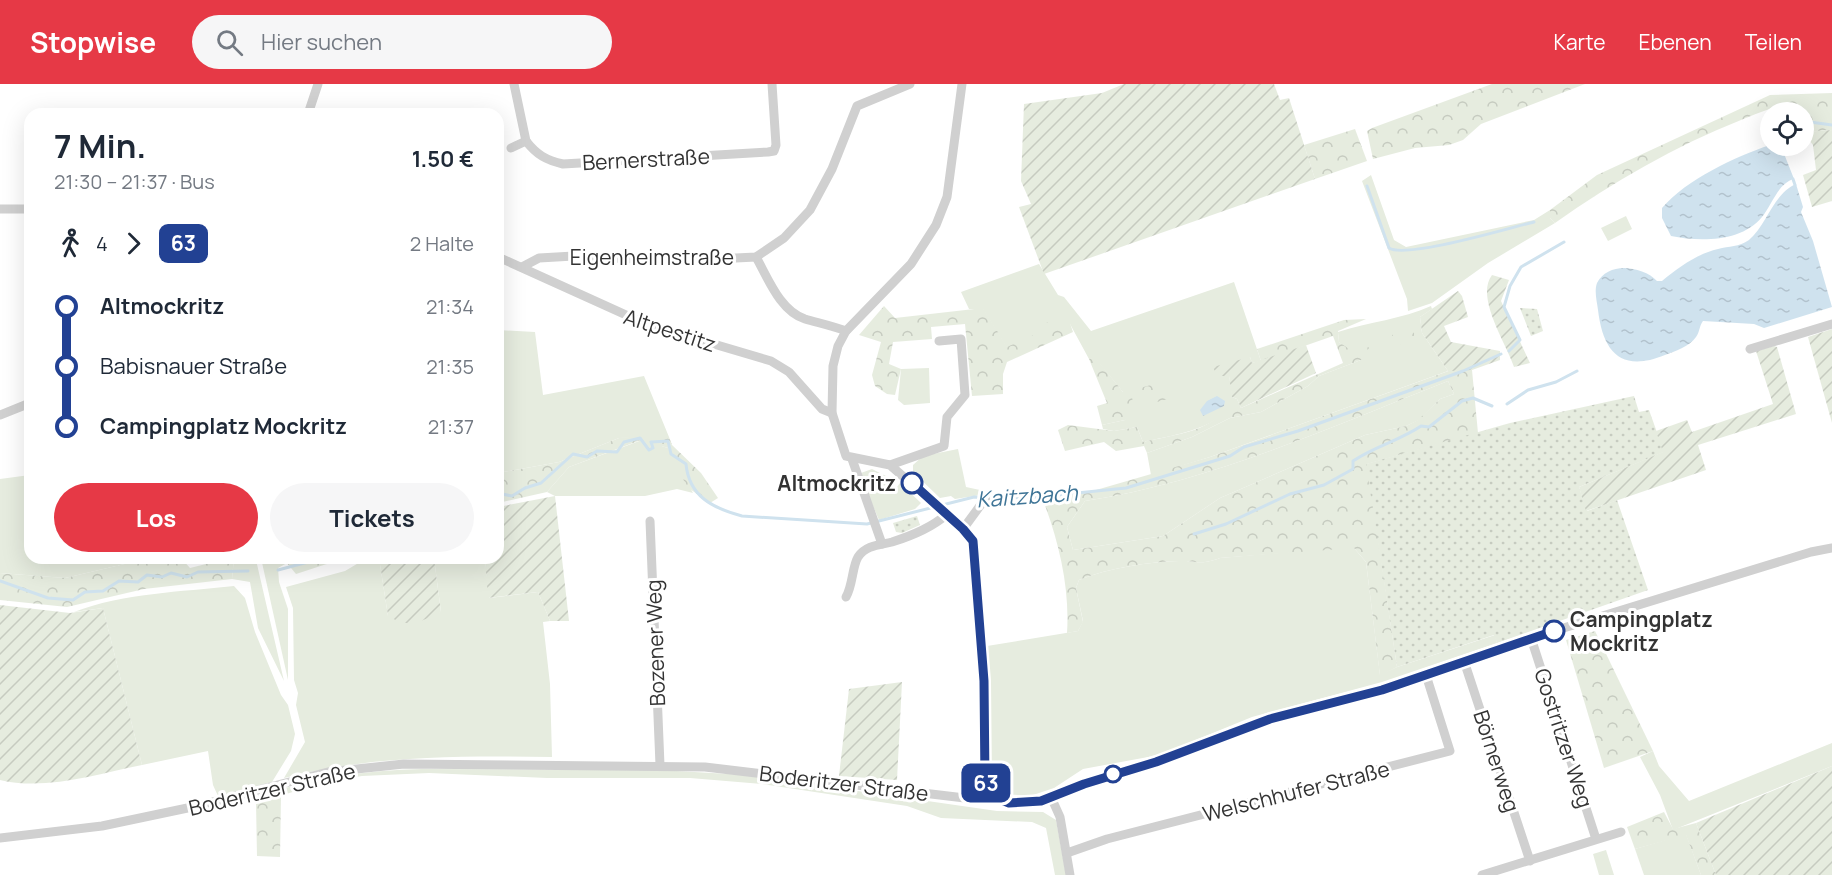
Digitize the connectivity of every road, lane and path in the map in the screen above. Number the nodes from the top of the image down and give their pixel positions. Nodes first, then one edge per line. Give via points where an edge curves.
1 (318, 84) edge
2 (514, 84) edge
3 (772, 84) edge
4 (910, 84) edge
5 (962, 84) edge
6 (310, 108) edge
7 (526, 141) junction
8 (511, 148) dead end
9 (0, 209) edge
10 (24, 209) edge
11 (756, 257) junction
12 (504, 260) edge
13 (522, 267) junction
14 (1832, 324) edge
15 (846, 331) junction
16 (939, 341) dead end
17 (1750, 350) dead end
18 (24, 405) edge
19 (832, 413) junction
20 (0, 415) edge
21 (852, 459) junction
22 (890, 465) junction
23 (985, 498) dead end
24 (942, 512) junction
25 (650, 521) dead end
26 (963, 529) junction
27 (882, 544) junction
28 (1832, 548) edge
29 (846, 597) dead end
30 (1531, 638) junction
31 (1464, 661) junction
32 (1426, 675) junction
33 (660, 765) junction
34 (990, 795) junction
35 (1051, 797) junction
36 (1621, 832) dead end
37 (0, 838) edge
38 (1596, 839) junction
39 (1067, 853) junction
40 (1530, 861) junction
41 (1071, 875) edge
42 (1482, 875) edge

1 - 6 street
2 - 7 street
3 - 7 street, Bernerstraße via 774,151 563,164 547,160
4 - 11 street, Eigenheimstraße via 857,106 832,169 810,210 784,238
5 - 15 street via 947,198 936,225 911,264
7 - 8 street
9 - 10 street
11 - 13 street, Eigenheimstraße via 675,261 574,256 539,258
11 - 15 street via 783,304 804,319
12 - 13 street, Altpestitz
13 - 19 street, Altpestitz via 646,324 771,361 789,372 822,409
14 - 17 street
15 - 19 street via 833,366
16 - 22 street via 960,339 965,395 947,417 944,446
18 - 20 street
19 - 21 street via 841,448
21 - 22 street
21 - 27 street
22 - 24 street
23 - 26 street
24 - 26 street
24 - 27 street via 934,525
25 - 33 street, Bozener Weg
26 - 34 street via 973,541 975,557 984,681 984,772
27 - 29 street via 871,546 858,557
28 - 30 street, Boderitzer Straße
30 - 31 street, Boderitzer Straße
30 - 38 street, Gostritzer Weg
31 - 32 street, Boderitzer Straße
31 - 40 street, Börnerweg
32 - 35 street, Boderitzer Straße via 1270,719
32 - 39 street, Welschhufer Straße via 1450,751 1107,839
33 - 34 street, Boderitzer Straße via 973,798
33 - 37 street, Boderitzer Straße via 366,767 305,777 102,826
34 - 35 street, Boderitzer Straße via 1009,803
35 - 39 street via 1060,817
36 - 38 street
38 - 40 street
39 - 41 street
40 - 42 street

